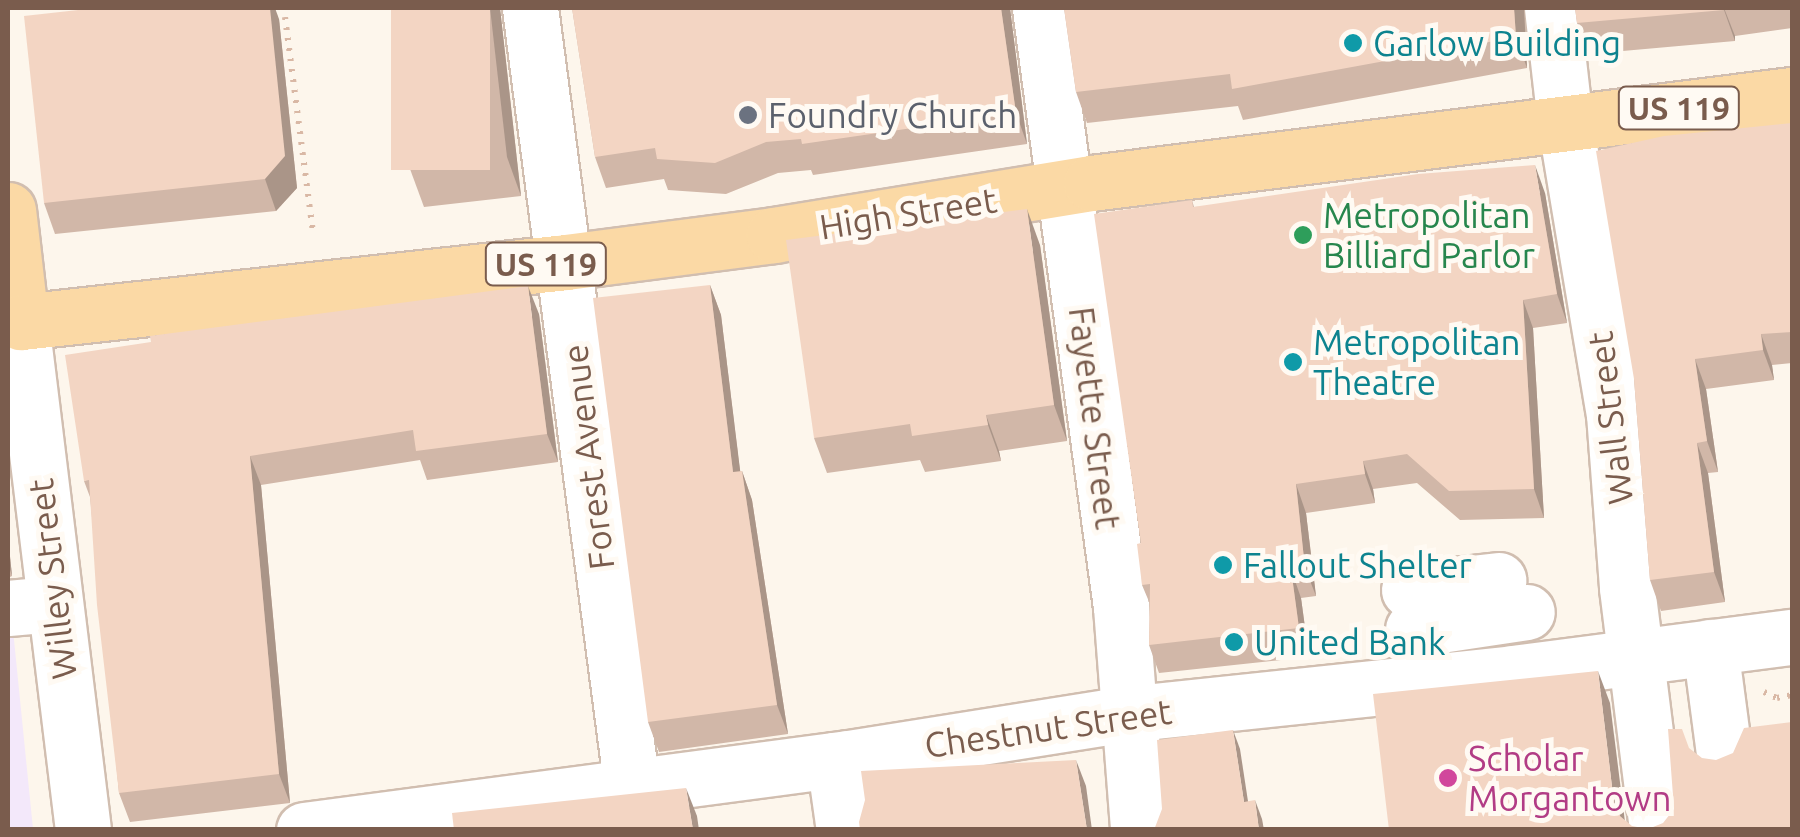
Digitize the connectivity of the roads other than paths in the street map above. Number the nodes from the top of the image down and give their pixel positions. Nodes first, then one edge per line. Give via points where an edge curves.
1 (530, 8) edge
2 (1040, 8) edge
3 (1552, 8) edge
4 (1792, 95) edge
5 (1565, 122) junction
6 (1067, 187) junction
7 (8, 210) edge
8 (566, 262) junction
9 (22, 322) junction
10 (18, 379) edge
11 (1524, 595) dead end
12 (30, 606) edge
13 (1410, 609) dead end
14 (1792, 637) edge
15 (1710, 647) junction
16 (1636, 657) junction
17 (1126, 714) junction
18 (834, 760) junction
19 (1725, 762) edge
20 (632, 788) junction
21 (449, 821) edge
22 (84, 830) edge
23 (304, 830) edge
24 (844, 830) edge
25 (1138, 830) edge
26 (1657, 830) edge

1 - 8 street, Forest Avenue
2 - 6 street, Fayette Street
3 - 5 street, Wall Street
4 - 5 main road, High Street / US 119
5 - 6 main road, High Street / US 119
5 - 16 street, Wall Street via 1614,414
6 - 8 main road, High Street / US 119
6 - 17 street, Fayette Street via 1120,606
7 - 9 main road, Willey Street
8 - 9 main road, High Street / US 119
8 - 20 street, Forest Avenue
9 - 10 street, Willey Street
10 - 12 street, Willey Street
11 - 13 street
12 - 22 street, Willey Street
14 - 15 street, Chestnut Street
15 - 16 street, Chestnut Street
15 - 19 street
16 - 17 street, Chestnut Street
16 - 26 street, Wall Street
17 - 18 street, Chestnut Street
17 - 25 street, Fayette Street
18 - 20 street, Chestnut Street
18 - 24 street
20 - 21 street, Chestnut Street
21 - 23 street, Chestnut Street

